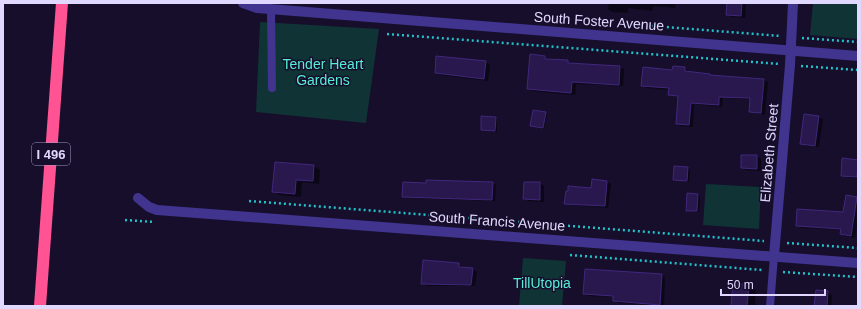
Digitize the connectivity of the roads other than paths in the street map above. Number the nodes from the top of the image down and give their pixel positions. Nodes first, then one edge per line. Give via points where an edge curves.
1 (62, 3) edge
2 (243, 3) edge
3 (793, 3) edge
4 (271, 10) junction
5 (790, 50) junction
6 (858, 56) edge
7 (272, 88) dead end
8 (138, 198) dead end
9 (774, 256) junction
10 (858, 263) edge
11 (40, 306) edge
12 (770, 306) edge

1 - 11 highway, I 496
2 - 4 street, South Foster Avenue
3 - 5 street, Elizabeth Street
4 - 5 street, South Foster Avenue
4 - 7 lane
5 - 6 street, South Foster Avenue
5 - 9 street, Elizabeth Street
8 - 9 street, South Francis Avenue via 156,210
9 - 10 street, South Francis Avenue
9 - 12 lane, Elizabeth Street

